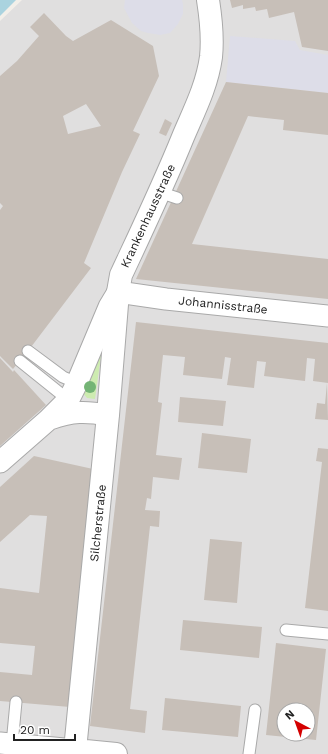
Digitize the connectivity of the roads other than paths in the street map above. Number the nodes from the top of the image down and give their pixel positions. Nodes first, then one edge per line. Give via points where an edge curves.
1 (208, 0) edge
2 (118, 292) junction
3 (328, 316) edge
4 (28, 351) dead end
5 (20, 361) dead end
6 (75, 398) junction
7 (108, 415) junction
8 (0, 462) edge
9 (286, 630) dead end
10 (328, 634) edge
11 (16, 702) dead end
12 (255, 710) dead end
13 (6, 743) edge
14 (75, 752) edge
15 (116, 754) edge
16 (249, 754) edge

1 - 2 street, Krankenhausstraße via 212,41 203,92 168,195 121,275
2 - 3 street, Johannisstraße
2 - 6 street, Krankenhausstraße via 108,307
2 - 7 street, Silcherstraße
4 - 6 lane via 63,377
5 - 6 lane
6 - 7 street
6 - 8 street via 61,415 42,419
7 - 14 street, Silcherstraße
9 - 10 lane
11 - 13 lane
12 - 16 lane
13 - 14 street
14 - 15 street

